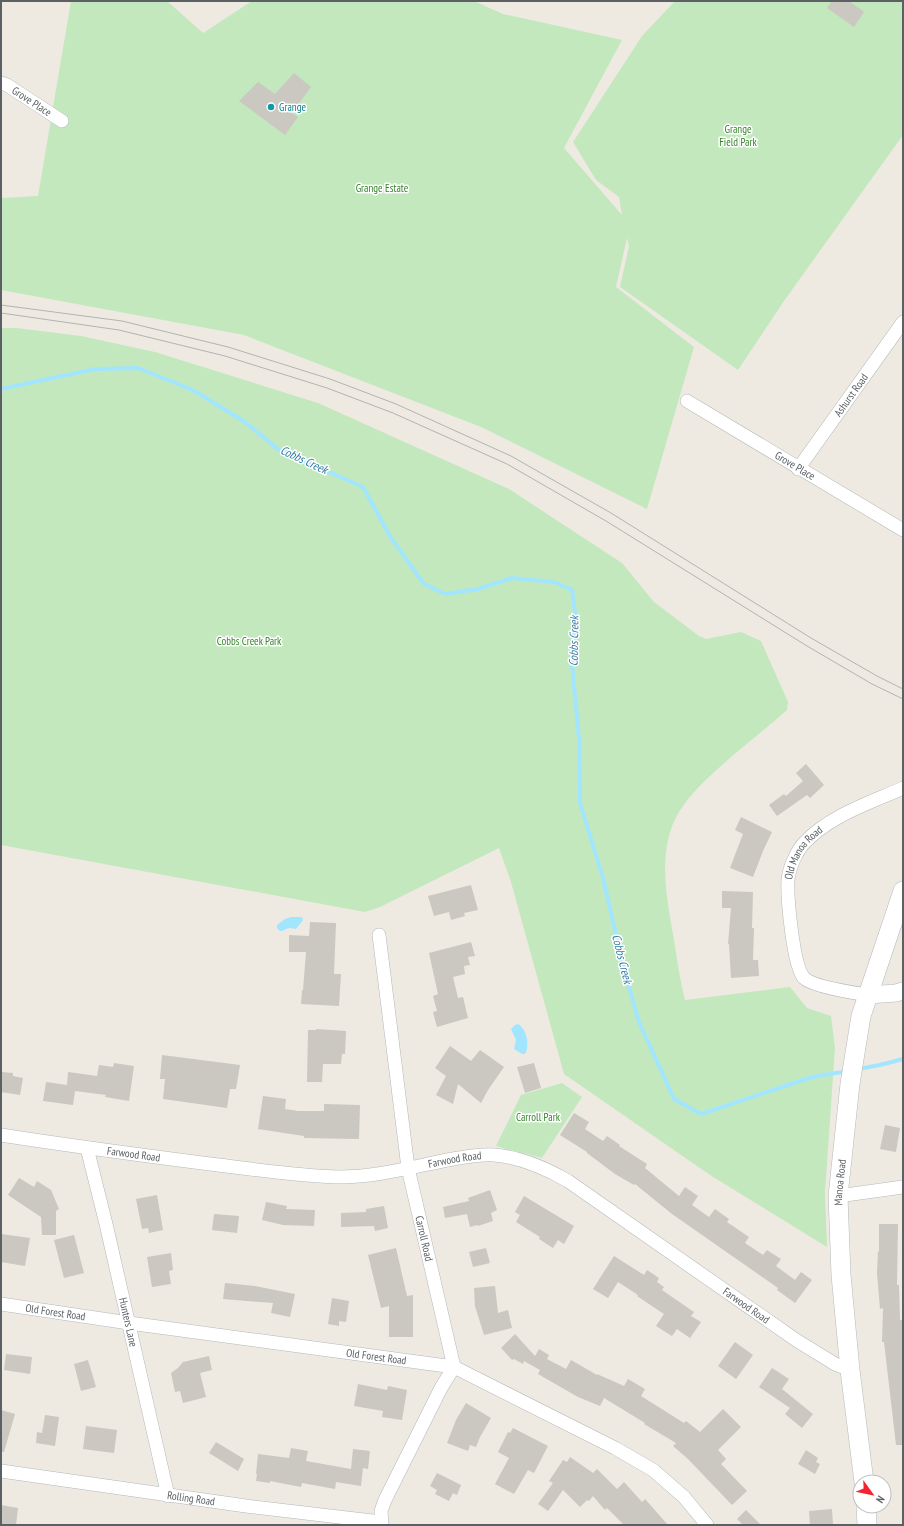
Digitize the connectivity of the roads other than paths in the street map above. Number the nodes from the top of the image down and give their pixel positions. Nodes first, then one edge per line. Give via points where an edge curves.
1 (1, 83) edge
2 (62, 121) dead end
3 (903, 322) edge
4 (687, 401) dead end
5 (798, 468) junction
6 (903, 530) edge
7 (903, 788) edge
8 (903, 890) edge
9 (379, 935) dead end
10 (903, 991) edge
11 (868, 995) junction
12 (1, 1135) edge
13 (87, 1148) junction
14 (408, 1168) junction
15 (903, 1188) edge
16 (838, 1196) junction
17 (1, 1304) edge
18 (128, 1323) junction
19 (454, 1367) junction
20 (850, 1370) junction
21 (1, 1471) edge
22 (863, 1474) edge
23 (168, 1496) junction
24 (866, 1514) edge
25 (382, 1524) edge
26 (707, 1525) edge
27 (867, 1525) edge

1 - 2 street, Grove Place
3 - 5 street, Ashurst Road
4 - 5 street, Grove Place
5 - 6 street, Grove Place
7 - 11 street, Old Manoa Road via 823,825 804,843 794,860 788,879 795,954 804,978 828,987
8 - 11 main road, Manoa Road
9 - 14 street, Carroll Road
10 - 11 street
11 - 16 main road, Manoa Road via 861,1016 854,1057
12 - 13 street, Farwood Road
13 - 14 street, Farwood Road via 294,1174 340,1177 381,1174
13 - 18 street, Hunters Lane
14 - 19 street, Carroll Road
14 - 20 street, Farwood Road via 478,1155 494,1155 522,1161 549,1171 588,1195 796,1340 835,1364
15 - 16 street
16 - 20 main road, Manoa Road via 841,1276
17 - 18 street, Old Forest Road
18 - 19 street, Old Forest Road
18 - 23 street, Hunters Lane
19 - 25 street via 385,1500 381,1511
19 - 26 street, Old Forest Road via 615,1448 653,1470 684,1497
20 - 22 main road, Manoa Road
21 - 23 street, Rolling Road
23 - 25 street, Rolling Road
24 - 27 main road

